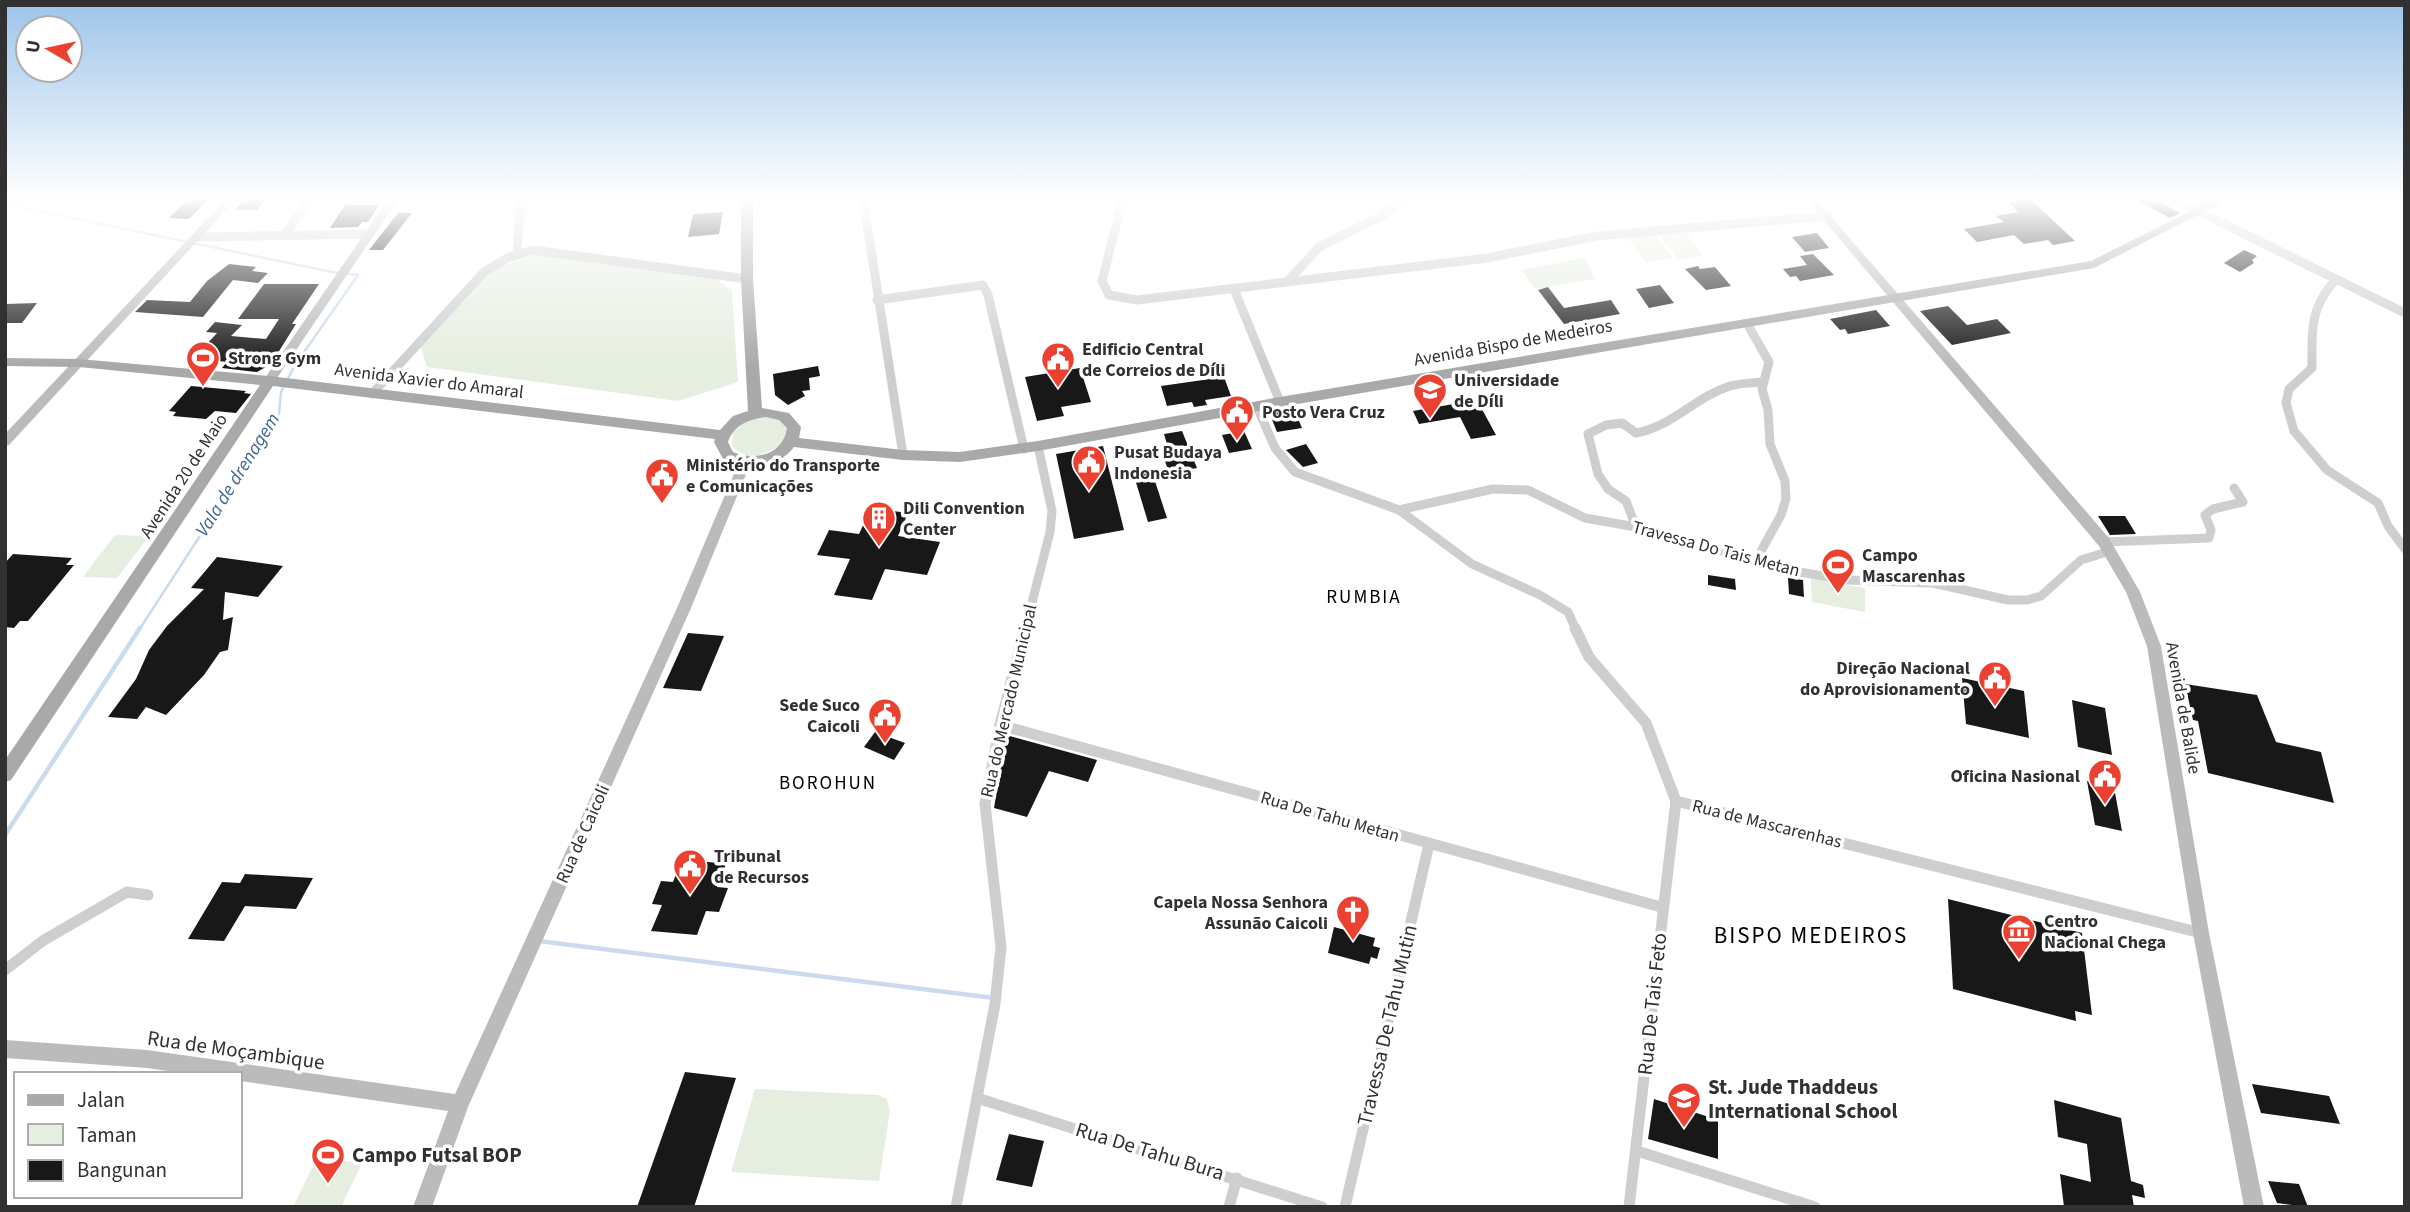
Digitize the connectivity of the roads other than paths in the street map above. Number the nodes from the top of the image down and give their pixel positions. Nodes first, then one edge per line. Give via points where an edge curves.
1 (180, 255) edge
2 (355, 255) edge
3 (513, 255) edge
4 (567, 255) edge
5 (747, 255) edge
6 (871, 255) edge
7 (1109, 255) edge
8 (1312, 255) edge
9 (1504, 255) edge
10 (1860, 255) edge
11 (2113, 255) edge
12 (2284, 255) edge
13 (747, 279) junction
14 (2335, 280) junction
15 (1288, 281) junction
16 (1234, 289) junction
17 (1897, 297) junction
18 (877, 300) junction
19 (2405, 313) edge
20 (1748, 327) dead end
21 (5, 362) edge
22 (79, 363) junction
23 (269, 381) junction
24 (1763, 382) junction
25 (372, 394) junction
26 (1280, 402) junction
27 (1257, 407) junction
28 (755, 413) junction
29 (723, 435) junction
30 (5, 442) edge
31 (791, 442) junction
32 (1031, 448) junction
33 (903, 455) junction
34 (745, 462) junction
35 (2234, 488) dead end
36 (1399, 510) junction
37 (1636, 527) junction
38 (2107, 546) junction
39 (2405, 549) edge
40 (1755, 562) junction
41 (1000, 724) junction
42 (5, 775) edge
43 (1676, 801) junction
44 (1429, 844) junction
45 (148, 895) dead end
46 (1661, 907) junction
47 (2201, 933) junction
48 (5, 970) edge
49 (5, 1049) edge
50 (237, 1072) edge
51 (242, 1073) edge
52 (976, 1098) junction
53 (460, 1104) junction
54 (1637, 1151) junction
55 (1237, 1178) junction
56 (422, 1207) edge
57 (956, 1207) edge
58 (1229, 1207) edge
59 (1322, 1207) edge
60 (1345, 1207) edge
61 (1629, 1207) edge
62 (1815, 1207) edge
63 (2254, 1207) edge

1 - 22 main road
2 - 23 main road, Avenida 20 de Maio
3 - 25 street via 484,272
4 - 13 street
5 - 13 main road
6 - 18 street
7 - 16 street via 1104,289 1123,300
8 - 15 street
9 - 15 street
10 - 17 main road, Avenida de Balide
11 - 17 main road, Avenida Bispo de Medeiros via 2094,264
12 - 14 street
13 - 28 main road
14 - 19 street
14 - 39 street via 2312,319 2312,368 2288,391 2288,417 2300,442 2324,467 2378,503 2385,522
15 - 16 street
16 - 26 street
17 - 26 main road, Avenida Bispo de Medeiros
17 - 38 main road, Avenida de Balide
18 - 32 street, Rua do Mercado Municipal via 983,285
18 - 33 street
20 - 24 street via 1769,362
21 - 22 main road, Avenida Xavier do Amaral
22 - 23 main road, Avenida Xavier do Amaral
22 - 30 main road
23 - 25 main road, Avenida Xavier do Amaral
23 - 42 main road, Avenida 20 de Maio
24 - 37 street via 1726,387 1677,420 1648,431 1636,433 1622,423 1588,434 1598,474 1608,489 1626,501
24 - 40 street via 1770,443 1785,481 1786,499
25 - 29 main road, Avenida Xavier do Amaral
26 - 27 main road, Avenida Bispo de Medeiros
27 - 32 main road, Avenida Bispo de Medeiros
27 - 36 street, Rua de Mascarenhas via 1275,448 1295,472
28 - 29 main road via 735,421
28 - 31 main road via 784,416 794,427
29 - 34 main road via 723,449
31 - 33 main road, Avenida Bispo de Medeiros
31 - 34 main road via 767,460
32 - 33 main road, Avenida Bispo de Medeiros via 960,457
32 - 41 street, Rua do Mercado Municipal via 1052,511 1050,532
34 - 53 main road, Rua de Caicoli
35 - 38 street, Travessa Do Tais Metan via 2243,502 2205,515 2209,538
36 - 37 street, Travessa Do Tais Metan via 1493,489 1519,489 1537,492 1585,518
36 - 43 street, Rua de Mascarenhas via 1472,564 1568,612 1589,657 1646,723
37 - 40 street, Travessa Do Tais Metan
38 - 40 street, Travessa Do Tais Metan via 2081,560 2041,596 2027,600 1993,598 1933,583 1845,580
38 - 47 main road, Avenida de Balide via 2131,587 2154,646
41 - 44 street, Rua De Tahu Metan
41 - 52 street, Rua do Mercado Municipal via 985,804 1001,947
43 - 46 street, Rua De Tais Feto
43 - 47 street, Rua de Mascarenhas
44 - 46 street, Rua De Tahu Metan
44 - 60 street, Travessa De Tahu Mutin
45 - 48 street via 127,892 44,940
46 - 54 street, Rua De Tais Feto
47 - 63 main road, Avenida de Balide
49 - 50 main road, Rua de Moçambique via 147,1059
51 - 53 main road, Rua de Moçambique
52 - 55 street, Rua De Tahu Bura
52 - 57 street, Rua do Mercado Municipal
53 - 56 main road, Rua de Caicoli
54 - 61 street, Rua De Tais Feto
54 - 62 street
55 - 58 street
55 - 59 street, Rua De Tahu Bura

